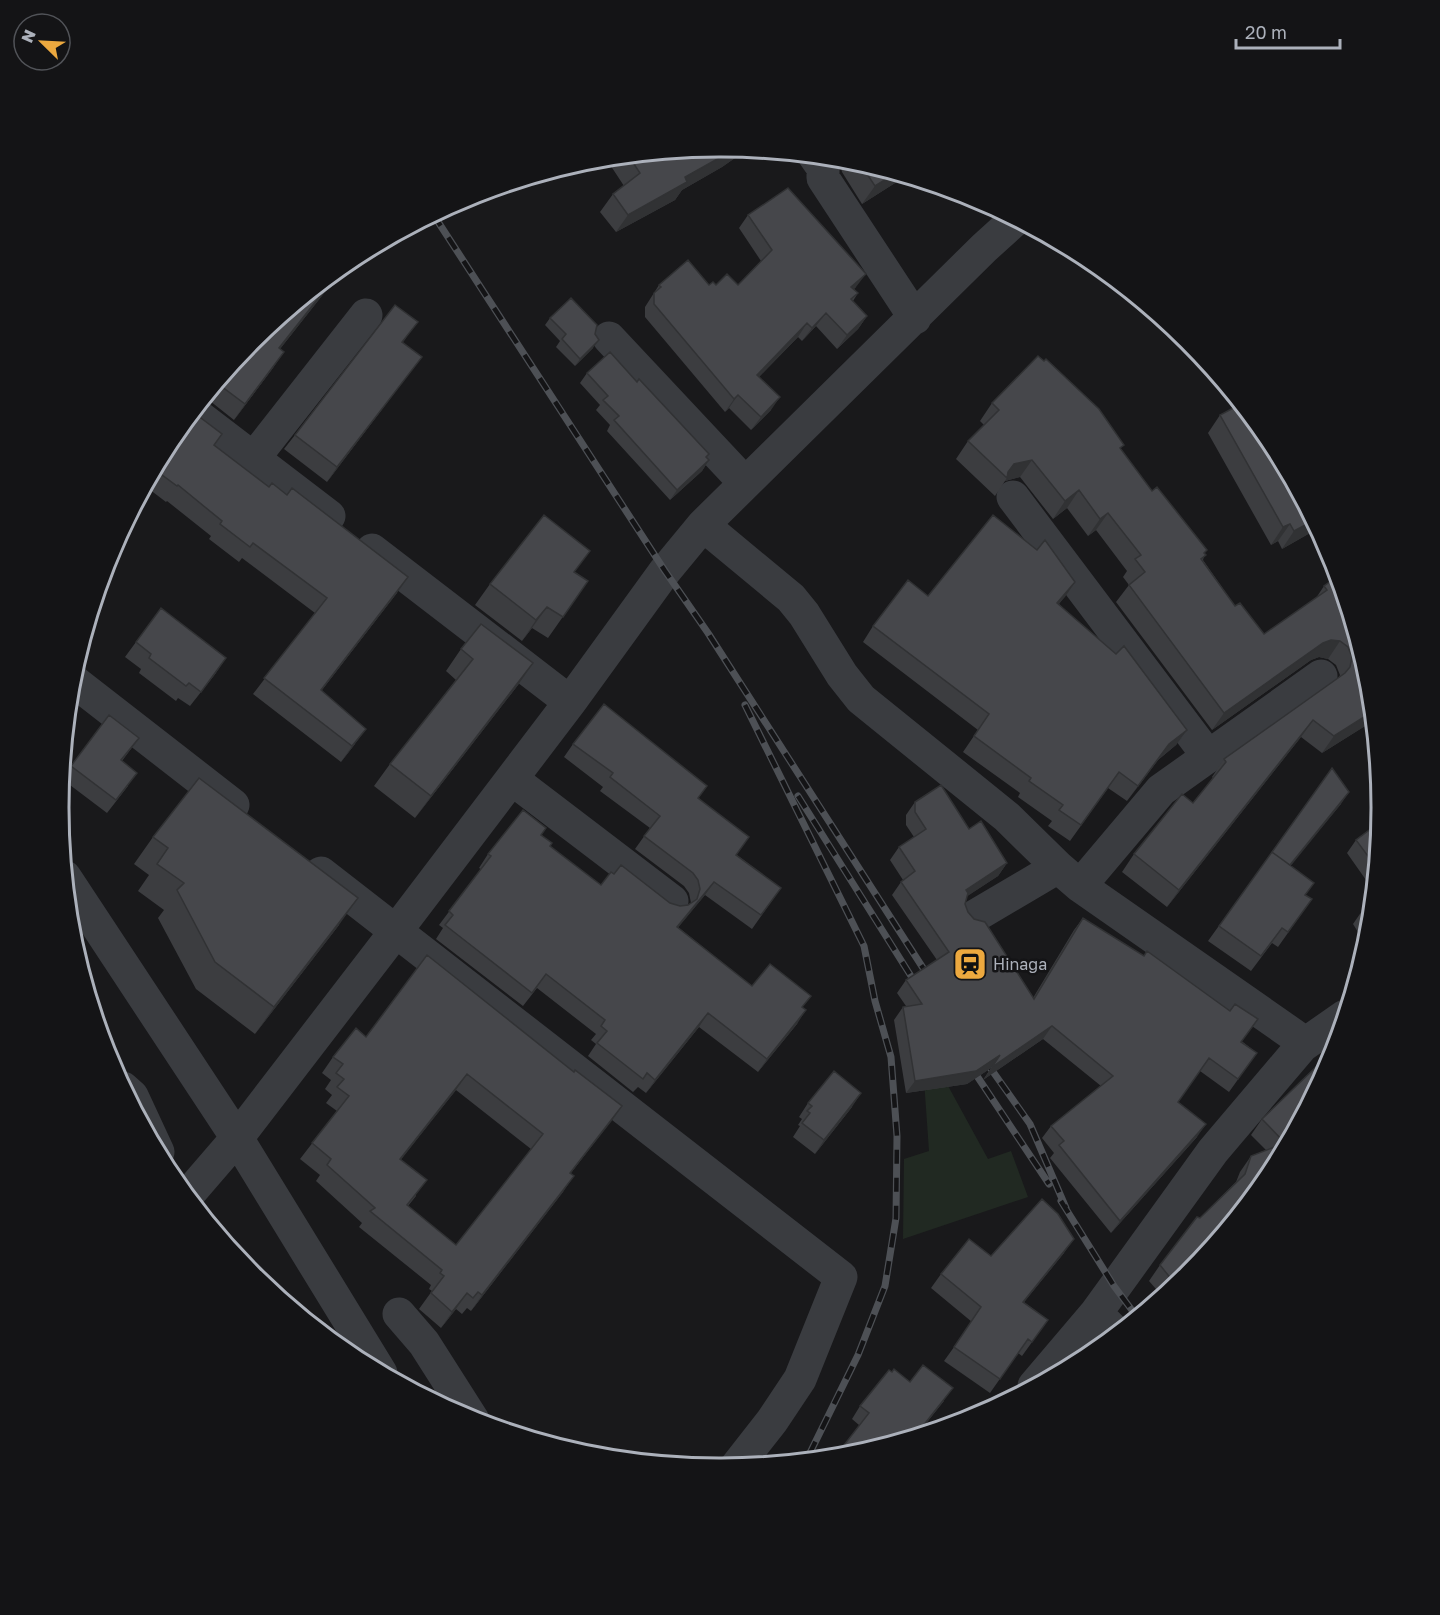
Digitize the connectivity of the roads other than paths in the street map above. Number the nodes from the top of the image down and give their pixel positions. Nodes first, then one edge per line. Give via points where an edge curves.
1 (821, 165) edge
2 (1010, 225) edge
3 (366, 315) dead end
4 (915, 318) junction
5 (609, 338) dead end
6 (200, 417) edge
7 (253, 459) junction
8 (746, 483) junction
9 (1013, 497) dead end
10 (703, 525) junction
11 (1321, 676) dead end
12 (81, 687) edge
13 (570, 702) junction
14 (1208, 756) junction
15 (512, 778) junction
16 (257, 823) edge
17 (294, 852) edge
18 (1069, 877) junction
19 (75, 892) edge
20 (672, 901) edge
21 (975, 916) edge
22 (396, 931) junction
23 (1333, 1024) edge
24 (1304, 1044) junction
25 (1318, 1063) edge
26 (237, 1138) junction
27 (193, 1189) edge
28 (399, 1314) dead end
29 (1106, 1323) edge
30 (371, 1357) edge
31 (1064, 1360) edge
32 (463, 1405) edge
33 (743, 1457) edge

1 - 4 street via 823,178
2 - 4 street
3 - 7 street
4 - 8 street
5 - 8 street
6 - 7 street
7 - 13 street
8 - 10 street
9 - 14 street
10 - 13 street
10 - 18 street via 791,598 861,699 1007,818
11 - 14 street
12 - 16 street
13 - 15 street
14 - 18 street via 1161,790
15 - 20 street
15 - 22 street
17 - 22 street
18 - 21 street
18 - 24 street
19 - 26 street
22 - 26 street
22 - 33 street via 841,1277 800,1379
23 - 24 street
24 - 25 street
24 - 29 street via 1213,1151
26 - 27 street
26 - 30 street
28 - 32 street via 424,1343
29 - 31 street

